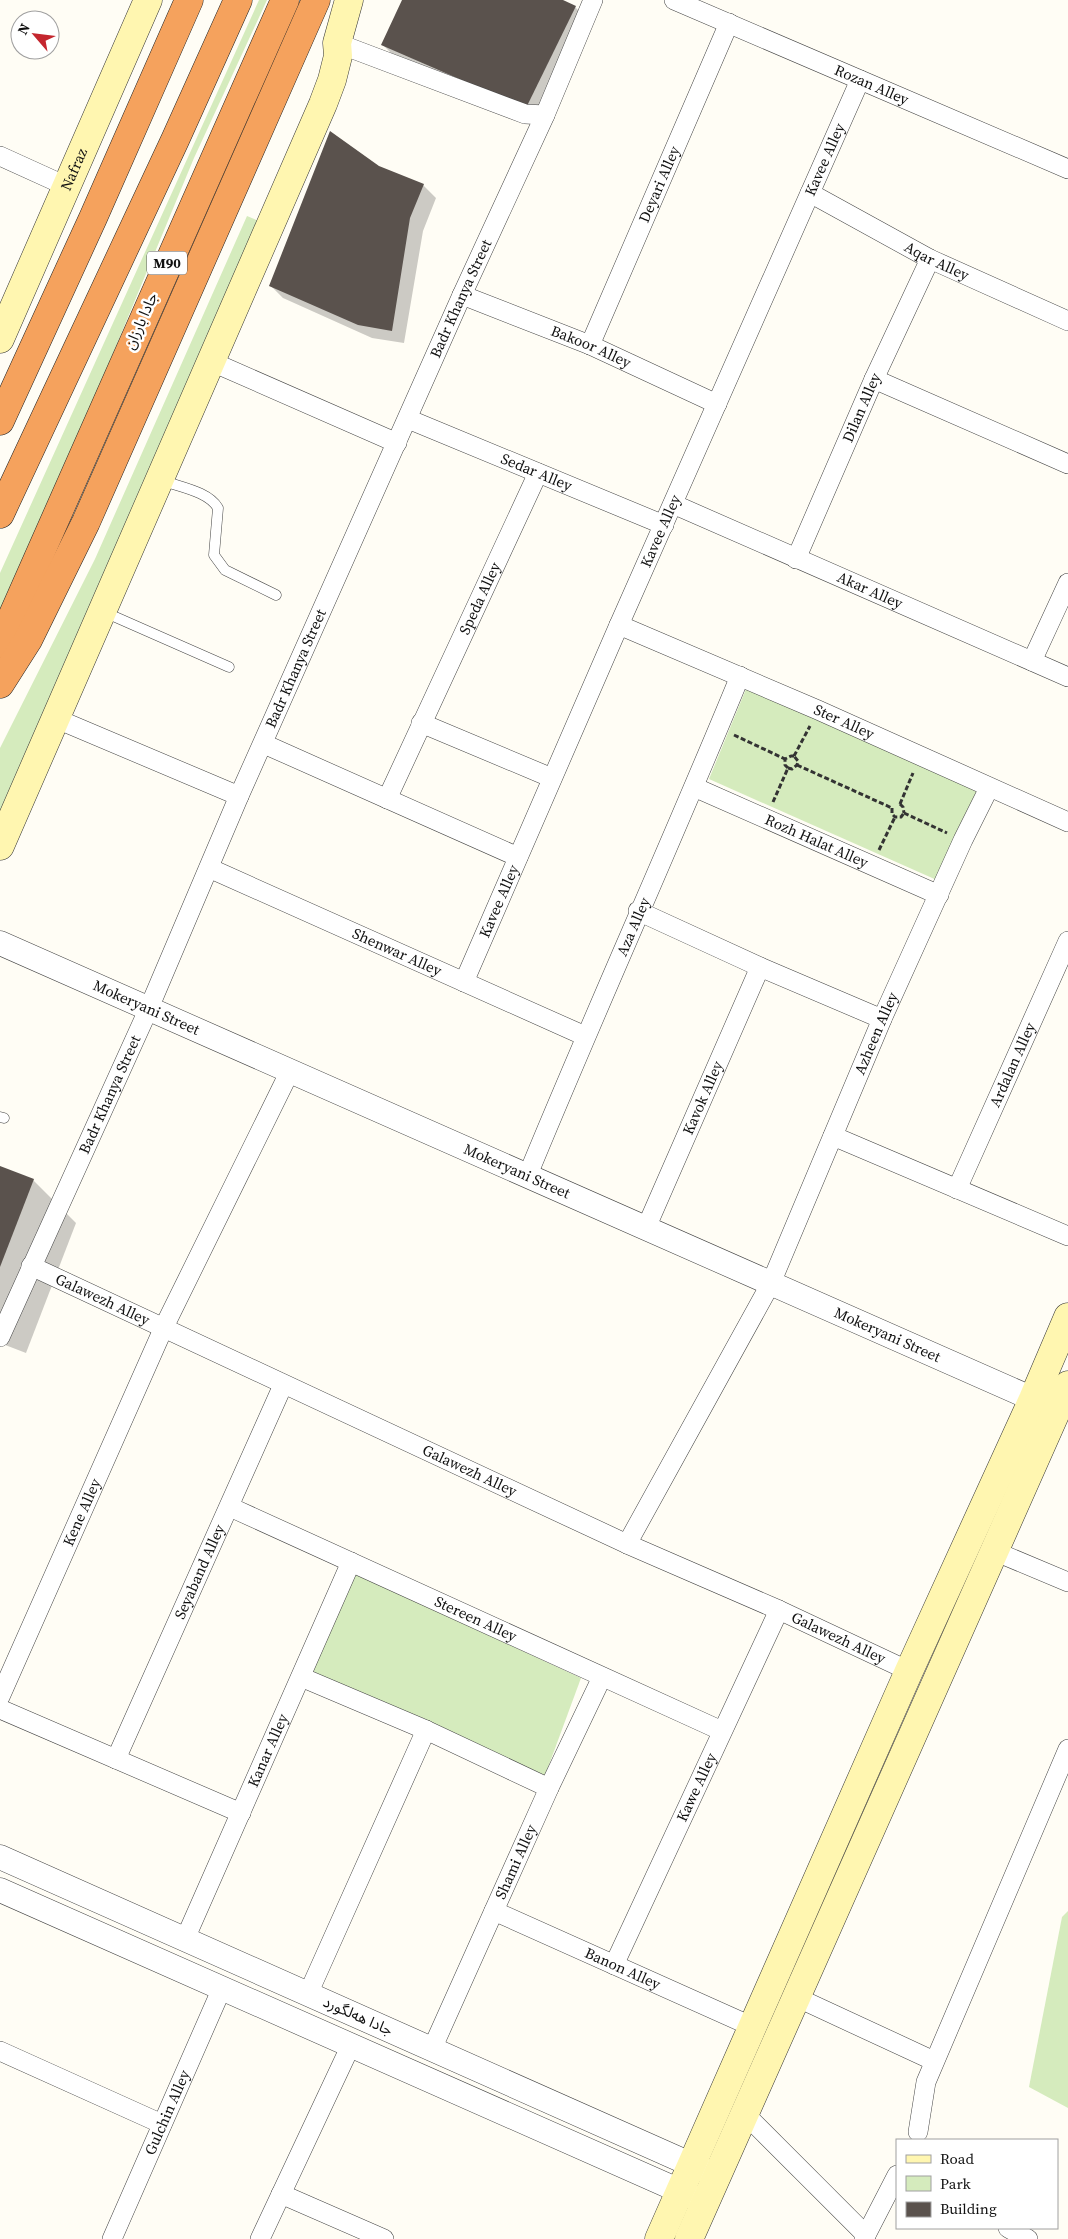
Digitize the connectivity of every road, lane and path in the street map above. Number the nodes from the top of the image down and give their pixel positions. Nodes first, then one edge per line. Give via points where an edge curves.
1 (148, 0) edge
2 (189, 0) edge
3 (238, 0) edge
4 (285, 0) edge
5 (316, 0) edge
6 (349, 0) edge
7 (593, 0) edge
8 (674, 0) edge
9 (729, 23) junction
10 (337, 43) junction
11 (860, 80) junction
12 (545, 114) junction
13 (0, 156) edge
14 (1068, 169) edge
15 (66, 186) junction
16 (810, 193) junction
17 (930, 259) junction
18 (462, 295) junction
19 (1068, 321) edge
20 (3, 323) edge
21 (590, 345) junction
22 (210, 361) junction
23 (874, 379) junction
24 (717, 404) junction
25 (408, 419) junction
26 (0, 421) edge
27 (397, 443) junction
28 (1068, 464) edge
29 (538, 473) junction
30 (160, 480) junction
31 (673, 504) junction
32 (0, 514) edge
33 (664, 525) junction
34 (796, 558) junction
35 (1068, 583) edge
36 (276, 595) dead end
37 (103, 612) junction
38 (619, 625) junction
39 (0, 644) edge
40 (1032, 661) junction
41 (229, 667) dead end
42 (740, 676) junction
43 (1068, 676) edge
44 (0, 684) edge
45 (818, 710) junction
46 (57, 720) junction
47 (421, 723) junction
48 (733, 734) dead end
49 (264, 744) junction
50 (794, 756) junction
51 (785, 759) junction
52 (797, 765) junction
53 (788, 768) junction
54 (913, 772) dead end
55 (552, 778) junction
56 (694, 788) junction
57 (989, 788) junction
58 (240, 796) junction
59 (387, 799) junction
60 (900, 804) junction
61 (892, 808) junction
62 (904, 813) junction
63 (895, 817) junction
64 (765, 819) junction
65 (1068, 822) edge
66 (963, 840) junction
67 (0, 846) edge
68 (518, 857) junction
69 (872, 867) junction
70 (209, 868) junction
71 (939, 895) junction
72 (638, 911) junction
73 (1068, 941) edge
74 (0, 943) edge
75 (760, 967) junction
76 (464, 982) junction
77 (148, 1008) junction
78 (882, 1019) junction
79 (585, 1036) junction
80 (290, 1071) junction
81 (833, 1136) junction
82 (527, 1177) junction
83 (957, 1189) junction
84 (646, 1228) junction
85 (1068, 1236) edge
86 (31, 1266) junction
87 (771, 1283) junction
88 (1068, 1317) edge
89 (164, 1327) junction
90 (0, 1337) edge
91 (283, 1385) junction
92 (1068, 1385) edge
93 (1033, 1399) junction
94 (230, 1507) junction
95 (627, 1544) junction
96 (994, 1551) junction
97 (351, 1562) junction
98 (1068, 1582) edge
99 (778, 1610) junction
100 (909, 1671) junction
101 (301, 1677) junction
102 (602, 1677) junction
103 (0, 1697) edge
104 (0, 1709) edge
105 (426, 1730) junction
106 (722, 1731) junction
107 (1068, 1749) edge
108 (116, 1759) junction
109 (549, 1788) junction
110 (240, 1813) junction
111 (0, 1857) edge
112 (0, 1890) edge
113 (494, 1911) junction
114 (185, 1939) junction
115 (614, 1965) junction
116 (222, 1988) junction
117 (308, 1994) junction
118 (796, 1997) junction
119 (753, 2027) junction
120 (351, 2045) junction
121 (432, 2049) junction
122 (0, 2051) edge
123 (934, 2060) junction
124 (744, 2113) junction
125 (162, 2124) junction
126 (919, 2138) edge
127 (692, 2165) junction
128 (716, 2176) junction
129 (896, 2177) edge
130 (680, 2191) junction
131 (282, 2194) junction
132 (705, 2202) junction
133 (1010, 2229) edge
134 (865, 2237) edge
135 (112, 2239) edge
136 (260, 2239) edge
137 (384, 2239) edge
138 (659, 2239) edge
139 (688, 2239) edge
140 (1028, 2239) edge

1 - 15 main road, Nafraz
2 - 26 highway
3 - 32 highway, M90 via 176,140
4 - 39 highway, جادا بارزان / M90
5 - 44 highway via 86,522 28,640
6 - 10 main road
7 - 12 street, Badr Khanya Street
8 - 9 street, Rozan Alley
9 - 11 street, Rozan Alley
9 - 21 street, Deyari Alley
10 - 12 street via 525,114
10 - 22 main road via 338,56 323,104
11 - 14 street, Rozan Alley
11 - 16 street, Kavee Alley
12 - 18 street, Badr Khanya Street
13 - 15 street
15 - 20 main road, Nafraz
16 - 17 street, Aqar Alley
16 - 24 street, Kavee Alley
17 - 19 street, Aqar Alley
17 - 23 street, Dilan Alley
18 - 21 street, Bakoor Alley
18 - 25 street, Badr Khanya Street
21 - 24 street, Bakoor Alley
22 - 27 street
22 - 30 main road
23 - 28 street
23 - 34 street, Dilan Alley
24 - 31 street, Kavee Alley
25 - 27 street, Badr Khanya Street
25 - 29 street, Sedar Alley
27 - 49 street, Badr Khanya Street
29 - 33 street, Sedar Alley
29 - 47 street, Speda Alley
30 - 36 lane via 215,503 218,508 214,555 225,570
30 - 37 main road
31 - 33 street, Kavee Alley
31 - 34 street, Akar Alley
33 - 38 street, Kavee Alley
34 - 40 street, Akar Alley
35 - 40 street
37 - 41 lane
37 - 46 main road
38 - 42 street, Ster Alley
38 - 55 street, Kavee Alley
40 - 43 street, Akar Alley
42 - 45 street, Ster Alley
42 - 56 street, Aza Alley
45 - 50 path
45 - 57 street, Ster Alley
46 - 58 street
46 - 67 main road
47 - 55 street
47 - 59 street, Speda Alley
48 - 51 path
49 - 58 street, Badr Khanya Street
49 - 59 street
50 - 51 path
50 - 52 path via 798,760
51 - 53 path
52 - 53 path
52 - 61 path
53 - 64 path
54 - 60 path
55 - 68 street, Kavee Alley
56 - 64 street, Rozh Halat Alley
56 - 72 street, Aza Alley
57 - 65 street, Ster Alley
57 - 66 street, Azheen Alley
58 - 70 street, Badr Khanya Street
59 - 68 street
60 - 61 path
60 - 62 path
61 - 63 path
62 - 63 path
62 - 66 path
63 - 69 path
64 - 69 street, Rozh Halat Alley
66 - 71 street, Azheen Alley
68 - 76 street, Kavee Alley
69 - 71 street, Rozh Halat Alley
70 - 76 street, Shenwar Alley
70 - 77 street, Badr Khanya Street
71 - 78 street, Azheen Alley
72 - 75 street
72 - 79 street, Aza Alley
73 - 83 street, Ardalan Alley
74 - 77 street, Mokeryani Street
75 - 78 street
75 - 84 street, Kavok Alley
76 - 79 street, Shenwar Alley
77 - 80 street, Mokeryani Street
77 - 86 street, Badr Khanya Street
78 - 81 street, Azheen Alley
79 - 82 street, Aza Alley
80 - 82 street, Mokeryani Street
80 - 89 street, Kene Alley
81 - 83 street
81 - 87 street, Azheen Alley
82 - 84 street, Mokeryani Street
83 - 85 street
84 - 87 street, Mokeryani Street
86 - 89 street, Galawezh Alley
86 - 90 street, Badr Khanya Street
87 - 93 street, Mokeryani Street
87 - 95 street, Azheen Alley
88 - 93 main road
89 - 91 street, Galawezh Alley
89 - 103 street, Kene Alley
91 - 94 street, Seyaband Alley
91 - 95 street, Galawezh Alley
92 - 96 main road
93 - 100 main road
94 - 97 street, Stereen Alley
94 - 108 street, Seyaband Alley
95 - 99 street, Galawezh Alley
96 - 98 street
96 - 118 main road
97 - 101 street, Kanar Alley
97 - 102 street, Stereen Alley
99 - 100 street, Galawezh Alley
99 - 106 street, Kawe Alley
100 - 119 main road
101 - 105 street
101 - 110 street, Kanar Alley
102 - 106 street, Stereen Alley
102 - 109 street, Shami Alley
104 - 108 street
105 - 109 street
105 - 117 street
106 - 115 street, Kawe Alley
107 - 123 street
108 - 110 street
109 - 113 street, Shami Alley
110 - 114 street, Kanar Alley
111 - 114 street, جادا هەلگورد
112 - 116 street, جادا هەلگورد
113 - 115 street, Banon Alley
113 - 121 street, Shami Alley
114 - 117 street, جادا هەلگورد
115 - 119 street, Banon Alley
116 - 120 street, جادا هەلگورد
116 - 125 street, Gulchin Alley
117 - 121 street, جادا هەلگورد
118 - 123 street
118 - 124 main road
119 - 127 main road
120 - 130 street, جادا هەلگورد
120 - 131 street
121 - 127 street, جادا هەلگورد
122 - 125 street
123 - 126 street via 926,2082
124 - 128 main road
124 - 134 street
125 - 135 street, Gulchin Alley
127 - 128 street, جادا هەلگورد
127 - 130 main road
128 - 132 main road
129 - 134 street
130 - 132 street, جادا هەلگورد
130 - 138 main road
131 - 136 street
131 - 137 street
132 - 139 main road
133 - 140 street

